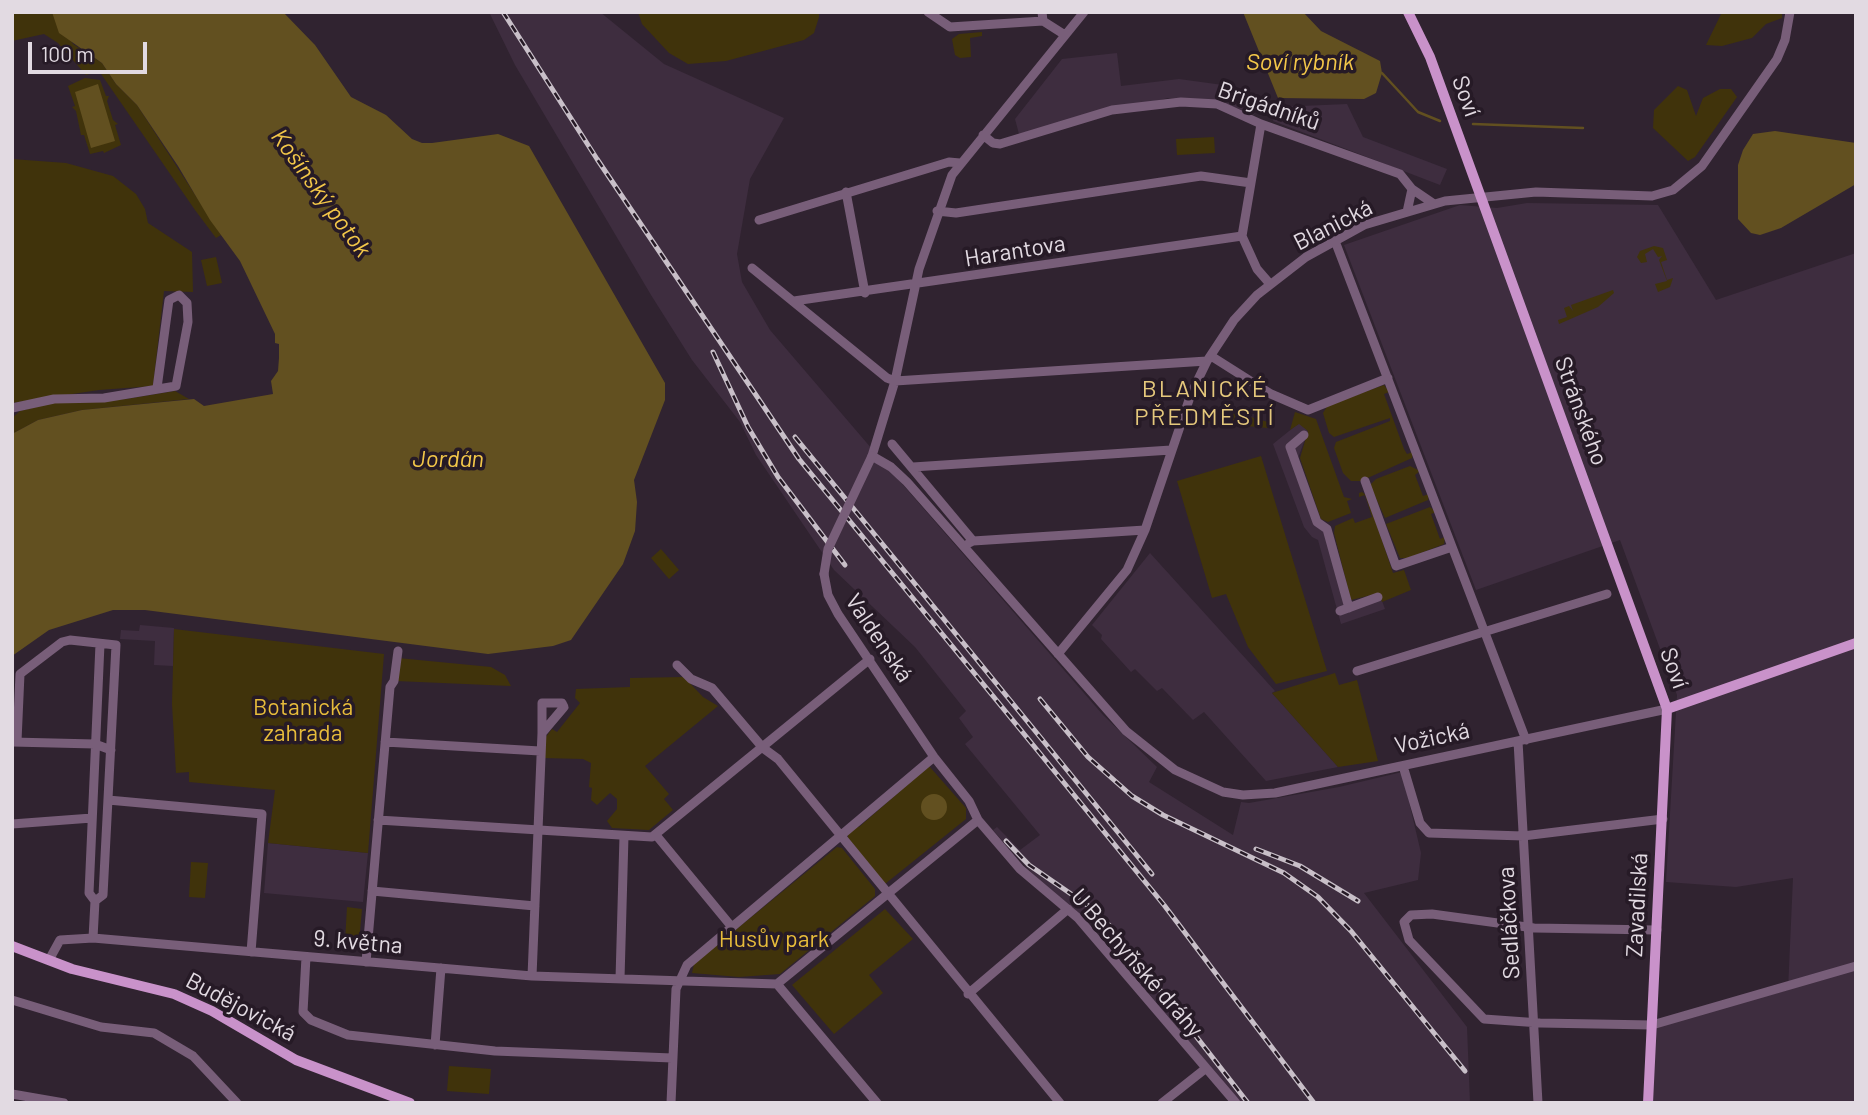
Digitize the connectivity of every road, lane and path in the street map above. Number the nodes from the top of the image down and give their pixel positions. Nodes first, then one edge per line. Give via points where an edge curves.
1 (928, 12) edge
2 (1084, 12) edge
3 (1408, 12) edge
4 (1790, 12) edge
5 (1042, 16) edge
6 (1065, 35) junction
7 (1261, 124) junction
8 (983, 135) junction
9 (960, 163) junction
10 (1251, 183) junction
11 (1412, 188) junction
12 (846, 192) junction
13 (1480, 196) junction
14 (1434, 204) junction
15 (937, 211) junction
16 (1407, 212) junction
17 (759, 220) dead end
18 (1242, 236) junction
19 (1335, 241) junction
20 (752, 268) dead end
21 (1270, 285) junction
22 (914, 286) junction
23 (865, 293) junction
24 (794, 301) junction
25 (1209, 358) junction
26 (1388, 378) junction
27 (895, 381) junction
28 (157, 388) junction
29 (12, 408) edge
30 (1304, 435) dead end
31 (892, 444) dead end
32 (1171, 450) junction
33 (872, 456) junction
34 (913, 467) junction
35 (1365, 481) dead end
36 (1145, 530) junction
37 (969, 544) junction
38 (1452, 547) junction
39 (1607, 594) dead end
40 (1378, 597) dead end
41 (1485, 632) junction
42 (1642, 641) joint
43 (1856, 643) edge
44 (100, 644) junction
45 (398, 651) dead end
46 (1058, 654) junction
47 (870, 659) junction
48 (677, 665) dead end
49 (1357, 671) dead end
50 (1667, 709) junction
51 (542, 733) dead end
52 (1522, 741) junction
53 (15, 742) edge
54 (385, 742) junction
55 (95, 744) junction
56 (763, 748) junction
57 (111, 750) junction
58 (540, 751) junction
59 (934, 757) junction
60 (1403, 766) junction
61 (108, 800) junction
62 (92, 818) junction
63 (1663, 819) junction
64 (378, 820) junction
65 (978, 820) junction
66 (12, 824) edge
67 (537, 831) junction
68 (656, 835) junction
69 (840, 835) junction
70 (624, 836) junction
71 (1523, 836) junction
72 (372, 891) junction
73 (886, 893) junction
74 (95, 901) junction
75 (535, 906) junction
76 (1068, 909) junction
77 (732, 926) junction
78 (1528, 927) junction
79 (1657, 930) junction
80 (93, 938) junction
81 (12, 946) edge
82 (251, 952) junction
83 (306, 957) junction
84 (49, 960) junction
85 (366, 962) junction
86 (1856, 966) edge
87 (441, 968) junction
88 (533, 976) junction
89 (620, 979) junction
90 (677, 981) junction
91 (778, 984) junction
92 (968, 994) junction
93 (12, 1000) edge
94 (1534, 1023) junction
95 (1652, 1025) junction
96 (435, 1045) junction
97 (672, 1058) junction
98 (1205, 1069) junction
99 (12, 1094) edge
100 (64, 1103) edge
101 (237, 1103) edge
102 (410, 1103) edge
103 (671, 1103) edge
104 (877, 1103) edge
105 (1060, 1103) edge
106 (1162, 1103) edge
107 (1236, 1103) edge
108 (1538, 1103) edge
109 (1648, 1103) edge

1 - 5 street via 943,24 959,27
2 - 6 street, Valdenská
3 - 13 main road, Soví via 1427,49
4 - 13 street, Blanická via 1777,59 1702,166 1684,184 1652,196 1536,192
5 - 6 street
6 - 8 street, Valdenská
7 - 8 street, Brigádníků via 1217,104 1181,102 1112,110 1000,144
7 - 10 street
7 - 11 street, Brigádníků via 1394,171
8 - 9 street, Valdenská
9 - 12 street via 949,162
9 - 15 street, Valdenská
10 - 15 street via 1201,176 956,213
10 - 18 street
11 - 14 street, Brigádníků
11 - 16 street
12 - 17 street
12 - 23 street
13 - 14 street, Blanická
13 - 42 main road, Stránského
14 - 16 street, Blanická
15 - 22 street, Valdenská
16 - 19 street, Blanická via 1364,225
18 - 21 street
18 - 22 street, Harantova
19 - 21 street, Blanická
19 - 26 street, Sedláčkova
20 - 24 street
21 - 25 street, Blanická via 1234,320
22 - 23 street, Harantova
22 - 27 street, Valdenská
23 - 24 street, Harantova
24 - 27 street
25 - 26 street via 1270,394 1308,410
25 - 27 street
25 - 32 street, Blanická
26 - 38 street, Sedláčkova
27 - 33 street, Valdenská
28 - 28 street via 172,388 178,382 188,322 187,303 179,295 169,300
28 - 29 street via 104,398 54,398
30 - 40 street via 1290,447 1317,522 1327,528 1345,609
31 - 34 street
32 - 34 street
32 - 36 street, Blanická
33 - 37 street via 897,471
33 - 47 street, Valdenská, bridge via 828,549 824,574 828,595
34 - 37 street
35 - 38 street via 1396,566
36 - 37 street
36 - 46 street, Blanická via 1126,570
37 - 46 street, Vožická
38 - 41 street, Sedláčkova
39 - 41 street
41 - 49 street
41 - 52 street, Sedláčkova
42 - 50 main road, Soví
43 - 50 main road, Vožická
44 - 53 street via 62,642 20,674
44 - 55 street
44 - 57 street via 116,645
45 - 54 street
46 - 60 street, Vožická via 1146,750 1175,770 1223,792 1275,793
47 - 56 street
47 - 59 street, Valdenská
48 - 56 street via 691,679 712,688
50 - 52 street, Vožická
50 - 63 main road, Zavadilská
51 - 58 street
52 - 60 street, Vožická
52 - 71 street, Sedláčkova
53 - 55 street
54 - 58 street
54 - 64 street
55 - 57 street
55 - 62 street
56 - 68 street
56 - 69 street via 778,759
57 - 61 street
58 - 67 street
59 - 65 street, Valdenská via 969,801
59 - 69 street
60 - 71 street via 1426,831
61 - 62 street
61 - 74 street via 103,895
61 - 82 street via 262,814
62 - 66 street
62 - 74 street via 89,893
63 - 71 street
63 - 79 main road, Zavadilská
64 - 67 street
64 - 72 street
65 - 73 street
65 - 76 street, U Bechyňské dráhy via 1020,869
67 - 70 street
67 - 75 street
68 - 70 street
68 - 77 street
69 - 73 street
69 - 77 street
70 - 89 street
71 - 78 street, Sedláčkova
72 - 75 street
72 - 85 street
73 - 91 street
73 - 92 street
74 - 80 street
75 - 88 street
76 - 92 street
76 - 98 street, U Bechyňské dráhy
77 - 90 street via 687,965
78 - 79 street
78 - 94 street, Sedláčkova
78 - 94 street via 1432,914 1414,914 1405,920 1409,940 1479,1017
79 - 95 main road, Zavadilská
80 - 82 street, 9. května
80 - 84 street, 9. května via 60,940
81 - 84 main road, Budějovická
82 - 83 street, 9. května
83 - 85 street, 9. května
83 - 96 street via 302,1010 306,1017 348,1035
84 - 102 main road, Budějovická via 174,994 296,1060
85 - 87 street, 9. května
86 - 95 street
87 - 88 street, 9. května
87 - 96 street
88 - 89 street, 9. května
89 - 90 street, 9. května
90 - 91 street, 9. května
90 - 97 street
91 - 104 street
92 - 105 street
93 - 101 street via 101,1027 154,1033 193,1056
94 - 95 street
94 - 108 street, Sedláčkova
95 - 109 main road, Zavadilská
96 - 97 street
97 - 103 street
98 - 106 street
98 - 107 street, U Bechyňské dráhy
99 - 100 street

